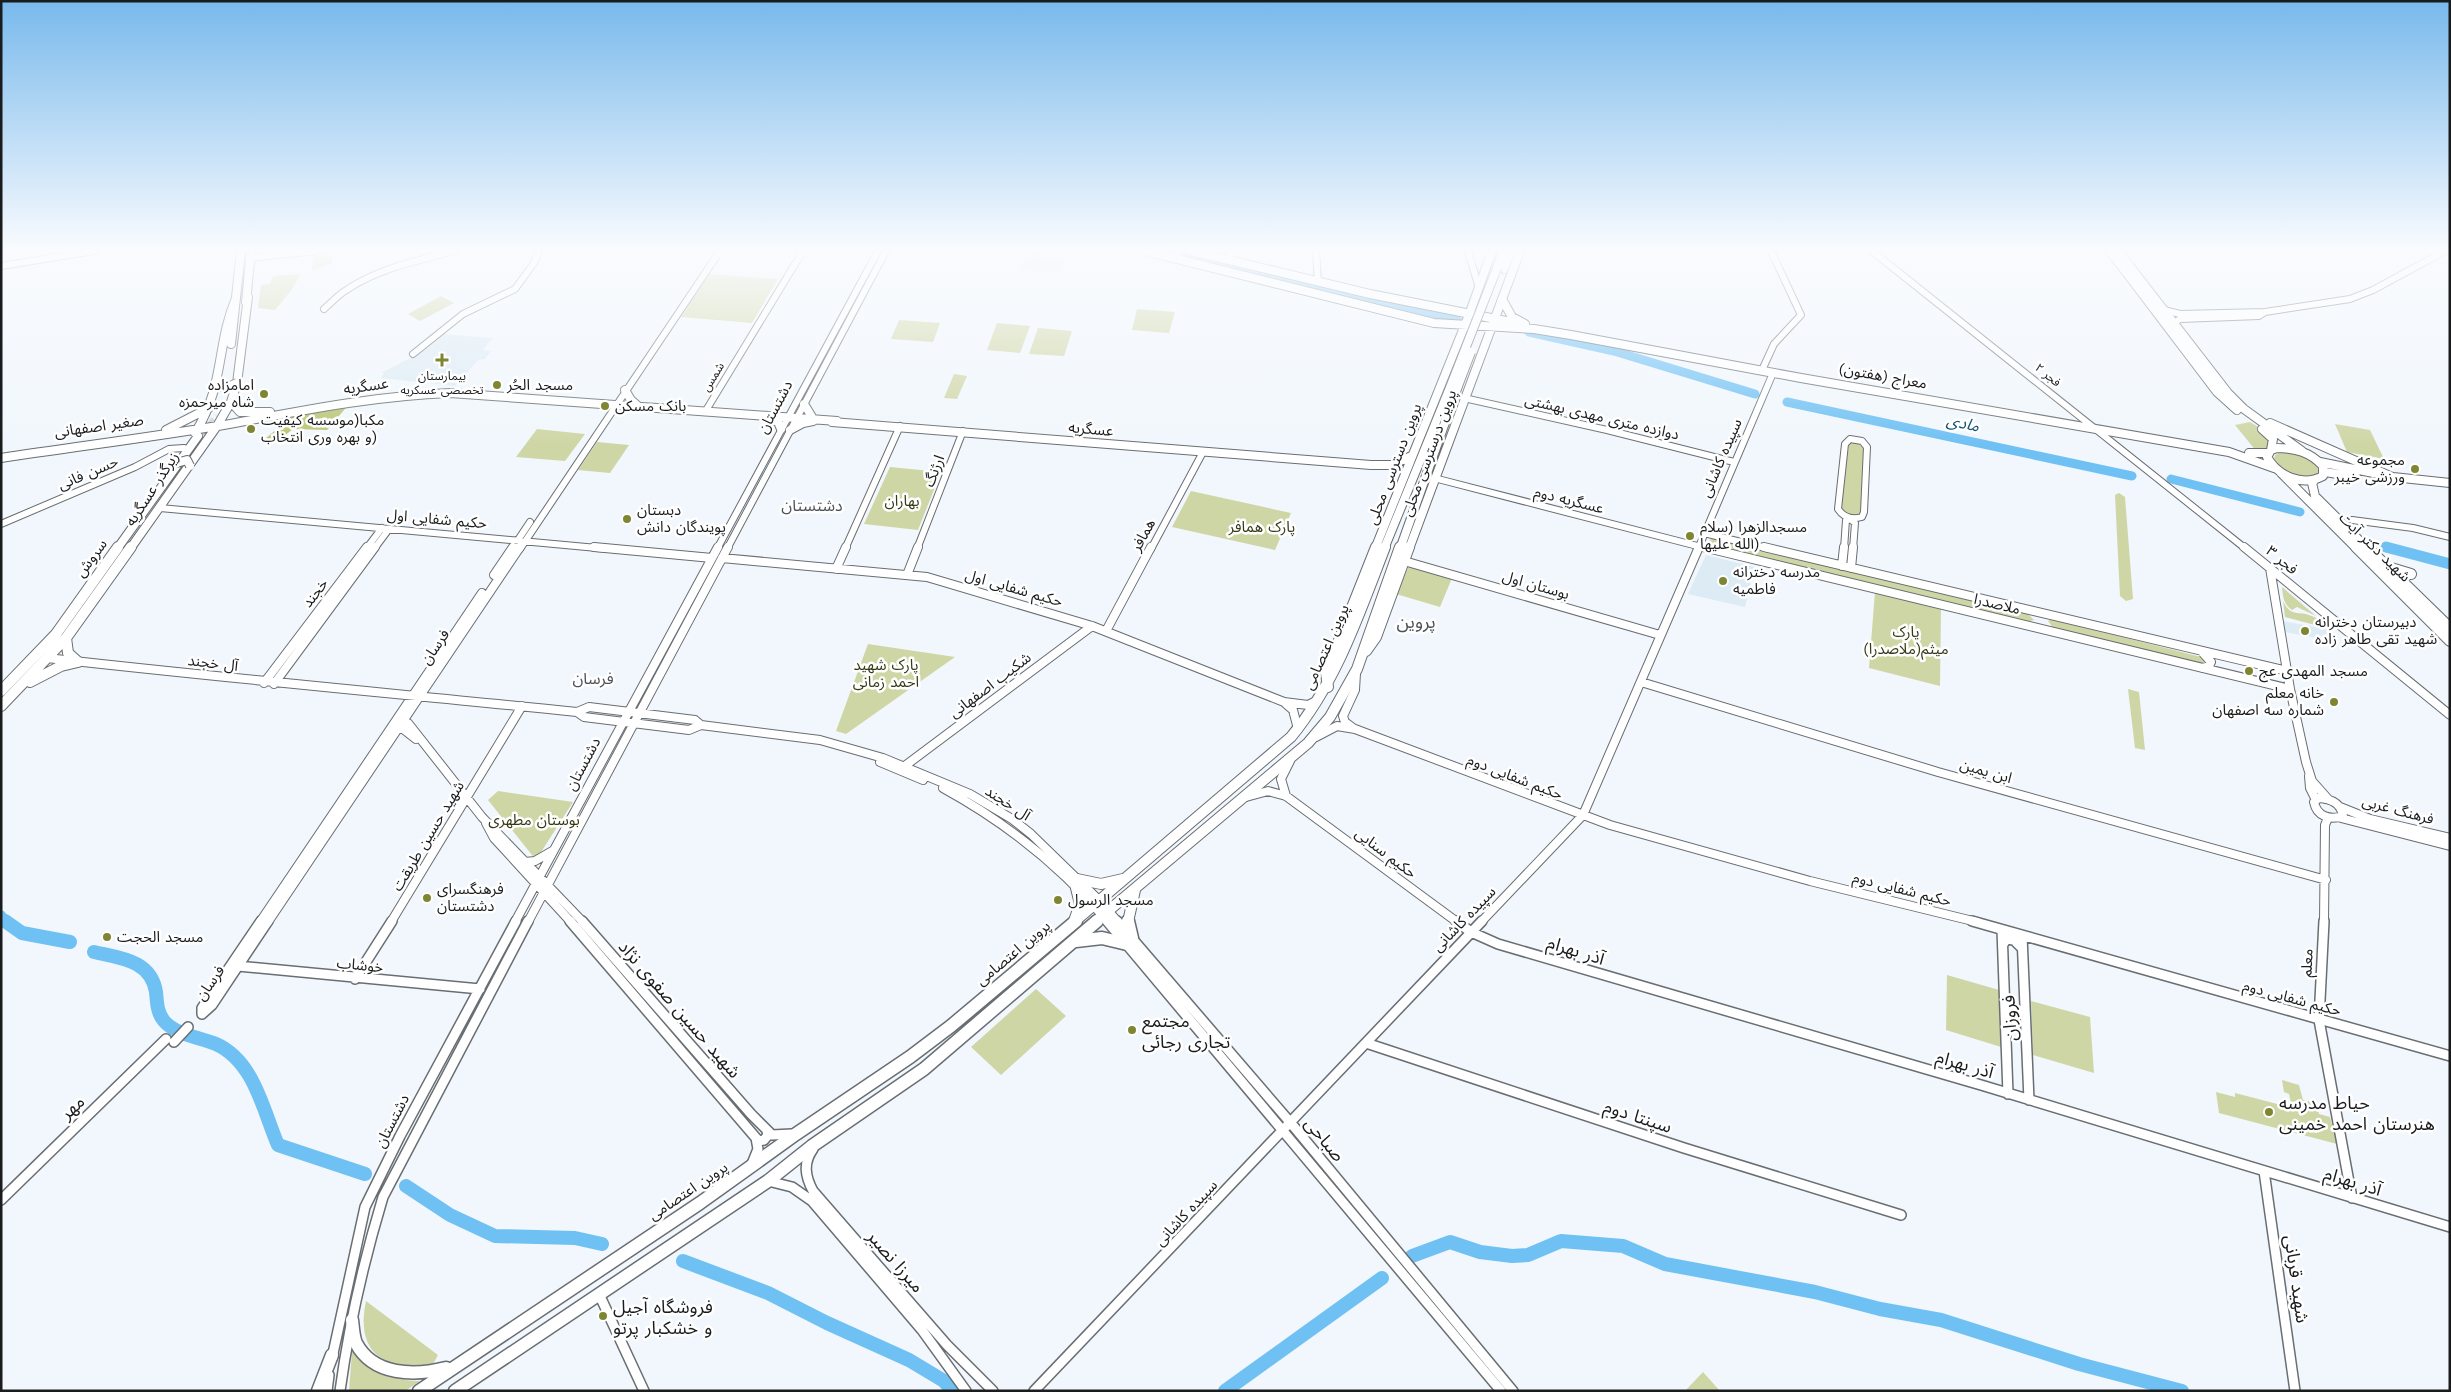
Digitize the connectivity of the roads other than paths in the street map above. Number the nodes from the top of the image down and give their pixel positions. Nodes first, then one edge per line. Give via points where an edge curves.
1 (229, 316) edge
2 (236, 316) edge
3 (241, 316) edge
4 (245, 316) edge
5 (462, 316) edge
6 (672, 316) edge
7 (675, 316) edge
8 (763, 316) edge
9 (842, 316) edge
10 (851, 316) edge
11 (1404, 316) edge
12 (1469, 316) edge
13 (1472, 316) edge
14 (1484, 316) edge
15 (1495, 316) edge
16 (1511, 316) edge
17 (1801, 316) edge
18 (1954, 316) edge
19 (2160, 316) edge
20 (2169, 316) edge
21 (2259, 316) edge
22 (1434, 323) junction
23 (1492, 323) junction
24 (2174, 323) junction
25 (1464, 326) junction
26 (1521, 326) junction
27 (1459, 339) junction
28 (1484, 345) junction
29 (413, 354) dead end
30 (1763, 368) junction
31 (1773, 373) junction
32 (1444, 374) junction
33 (1474, 374) junction
34 (237, 383) junction
35 (218, 386) junction
36 (625, 390) junction
37 (1914, 396) junction
38 (1464, 398) junction
39 (231, 402) junction
40 (613, 404) junction
41 (804, 404) junction
42 (793, 405) junction
43 (639, 407) junction
44 (288, 411) junction
45 (705, 412) junction
46 (2074, 413) junction
47 (769, 415) junction
48 (2252, 415) junction
49 (215, 417) junction
50 (792, 417) junction
51 (1442, 417) junction
52 (812, 419) junction
53 (246, 422) junction
54 (2063, 422) junction
55 (900, 426) junction
56 (2093, 428) junction
57 (785, 429) junction
58 (963, 431) junction
59 (163, 433) junction
60 (200, 434) junction
61 (2119, 434) junction
62 (2273, 439) junction
63 (2283, 439) junction
64 (2113, 444) junction
65 (185, 447) junction
66 (2269, 451) junction
67 (2302, 451) junction
68 (1203, 452) junction
69 (1, 453) edge
70 (1411, 456) junction
71 (1, 458) edge
72 (1734, 462) junction
73 (2320, 462) junction
74 (170, 465) junction
75 (190, 466) junction
76 (1392, 468) junction
77 (2277, 470) junction
78 (2336, 471) junction
79 (2325, 472) junction
80 (2390, 476) junction
81 (1434, 478) junction
82 (2450, 483) edge
83 (2314, 484) junction
84 (2294, 486) junction
85 (1399, 488) junction
86 (2450, 488) edge
87 (160, 508) junction
88 (2352, 520) dead end
89 (1850, 521) junction
90 (1, 524) edge
91 (383, 532) junction
92 (1704, 533) junction
93 (1844, 536) junction
94 (2450, 537) edge
95 (1854, 538) junction
96 (520, 541) junction
97 (1698, 546) junction
98 (1844, 547) junction
99 (1853, 549) junction
100 (124, 558) junction
101 (712, 558) junction
102 (722, 558) junction
103 (1404, 561) junction
104 (1842, 566) junction
105 (1851, 568) junction
106 (2270, 568) junction
107 (836, 569) junction
108 (99, 572) junction
109 (907, 575) junction
110 (2028, 610) junction
111 (2050, 615) junction
112 (1092, 626) junction
113 (2030, 626) junction
114 (2450, 628) edge
115 (1106, 631) junction
116 (2050, 631) junction
117 (671, 632) junction
118 (681, 633) junction
119 (1660, 635) junction
120 (66, 638) junction
121 (2450, 641) edge
122 (2198, 650) junction
123 (2219, 655) junction
124 (36, 657) junction
125 (47, 658) junction
126 (78, 662) junction
127 (1358, 665) junction
128 (2202, 668) junction
129 (2287, 671) junction
130 (2224, 673) junction
131 (270, 674) junction
132 (281, 675) junction
133 (1641, 682) junction
134 (264, 683) junction
135 (274, 684) junction
136 (18, 689) junction
137 (2290, 689) junction
138 (1, 691) edge
139 (1325, 693) junction
140 (415, 696) junction
141 (1284, 702) junction
142 (1, 706) edge
143 (522, 706) junction
144 (577, 712) junction
145 (628, 712) junction
146 (638, 713) junction
147 (2450, 715) edge
148 (623, 722) junction
149 (634, 722) junction
150 (397, 723) junction
151 (700, 725) junction
152 (1298, 729) junction
153 (1355, 729) junction
154 (1308, 743) junction
155 (1292, 757) junction
156 (902, 768) junction
157 (2309, 772) junction
158 (1286, 796) junction
159 (467, 798) junction
160 (1244, 798) junction
161 (2328, 799) junction
162 (2316, 800) junction
163 (2340, 807) junction
164 (1582, 816) junction
165 (482, 817) junction
166 (2328, 818) junction
167 (2341, 818) junction
168 (2450, 838) edge
169 (2450, 846) edge
170 (556, 849) junction
171 (525, 862) junction
172 (1127, 878) junction
173 (2326, 880) junction
174 (1077, 883) junction
175 (542, 886) junction
176 (1135, 890) junction
177 (1096, 904) junction
178 (568, 913) junction
179 (1106, 914) junction
180 (1073, 923) junction
181 (2002, 930) junction
182 (1471, 932) junction
183 (2022, 936) junction
184 (1130, 941) junction
185 (1073, 942) junction
186 (2004, 943) junction
187 (2021, 947) junction
188 (238, 966) junction
189 (355, 979) junction
190 (480, 989) junction
191 (2005, 1006) junction
192 (2025, 1013) junction
193 (2320, 1020) junction
194 (188, 1027) dead end
195 (1366, 1043) junction
196 (2450, 1056) edge
197 (2007, 1080) junction
198 (2029, 1086) junction
199 (2008, 1094) junction
200 (2029, 1100) junction
201 (1286, 1126) junction
202 (768, 1131) junction
203 (796, 1134) junction
204 (756, 1138) junction
205 (818, 1142) junction
206 (750, 1168) junction
207 (2264, 1172) junction
208 (768, 1181) junction
209 (810, 1194) junction
210 (2352, 1198) junction
211 (1, 1200) edge
212 (1901, 1215) dead end
213 (2450, 1227) edge
214 (599, 1294) junction
215 (352, 1320) junction
216 (941, 1346) junction
217 (332, 1355) junction
218 (461, 1362) junction
219 (341, 1378) junction
220 (327, 1386) edge
221 (318, 1391) edge
222 (340, 1391) edge
223 (419, 1391) edge
224 (455, 1391) edge
225 (644, 1391) edge
226 (966, 1391) edge
227 (993, 1391) edge
228 (1034, 1391) edge
229 (1501, 1391) edge
230 (1513, 1391) edge
231 (2295, 1391) edge

1 - 35 main road
2 - 49 main road
3 - 49 main road via 230,382
4 - 34 main road
5 - 29 street
6 - 40 street, فرسان
7 - 36 street, فرسان
8 - 45 street, شمس
9 - 42 street, دشتستان
10 - 41 street, دشتستان
11 - 22 main road
12 - 25 main road, پروین دسترسی محلی
13 - 23 main road
14 - 51 main road, پروین اعتصامی, bridge
15 - 23 main road, پروین درسترسی محلی
16 - 26 main road
17 - 30 street via 1774,342 1766,353
18 - 46 street, فجر ۲
19 - 62 main road via 2217,392
20 - 24 main road
21 - 24 street via 2180,319
22 - 25 main road
22 - 27 main road via 1452,330
23 - 25 main road
23 - 26 main road, معراج (هفتون)
23 - 28 main road, پروین درسترسی محلی
24 - 48 main road via 2228,393
25 - 27 main road, پروین دسترسی محلی
26 - 28 main road via 1505,330
26 - 30 main road, معراج (هفتون) via 1604,337
26 - 31 main road, معراج (هفتون)
27 - 28 main road via 1464,334 1475,332 1484,339
27 - 32 main road, پروین دسترسی محلی
28 - 33 main road, پروین درسترسی محلی
30 - 37 main road, معراج (هفتون)
31 - 37 main road, معراج (هفتون)
31 - 72 street, سپیده کاشانی
32 - 51 main road
32 - 70 main road, پروین دسترسی محلی
33 - 38 main road, پروین درسترسی محلی
33 - 51 main road
34 - 35 main road, bridge via 225,388
34 - 39 main road
35 - 49 main road
36 - 40 street, فرسان
36 - 43 main road
37 - 54 main road, معراج (هفتون)
37 - 56 main road, معراج (هفتون)
38 - 72 street, دوازده متری مهدی بهشتی
38 - 81 main road, پروین درسترسی محلی
39 - 44 main road via 240,412
39 - 49 main road
40 - 43 main road, عسگریه
40 - 44 main road, عسگریه via 569,397 434,389 366,395
40 - 53 main road, عسگریه via 450,393 400,395 317,407
40 - 96 street, فرسان
41 - 50 street, دشتستان
41 - 52 main road
42 - 47 main road
42 - 50 street, دشتستان
43 - 45 main road, عسگریه
44 - 49 main road, عسگریه
45 - 47 main road, عسگریه
46 - 54 street via 2072,418
46 - 56 street, فجر ۲
47 - 50 main road, عسگریه
47 - 57 main road
48 - 63 main road
48 - 80 main road
49 - 53 main road, عسگریه
49 - 59 main road via 188,420
49 - 60 main road
49 - 60 main road
49 - 60 main road, صغیر اصفهانی
50 - 52 main road, عسگریه
50 - 57 street, دشتستان
51 - 127 main road, پروین اعتصامی
51 - 139 main road, پروین اعتصامی
52 - 55 main road, عسگریه
52 - 57 main road
53 - 60 main road via 216,436
54 - 56 main road, معراج (هفتون)
55 - 58 main road, عسگریه
55 - 107 street
56 - 61 main road, معراج (هفتون)
56 - 64 street, فجر ۳
56 - 66 main road, معراج (هفتون) via 2248,453
57 - 101 street, دشتستان
57 - 102 street, دشتستان
58 - 68 main road, عسگریه
58 - 109 street, ارژنگ
59 - 60 main road, صغیر اصفهانی
59 - 65 main road via 181,438
59 - 69 main road, صغیر اصفهانی
59 - 71 main road, صغیر اصفهانی
60 - 65 main road
60 - 75 main road
60 - 100 main road, زیرگذر عسگریه
60 - 108 main road, سروش
61 - 64 street via 2113,438
61 - 77 main road, معراج (هفتون) via 2229,452 2254,458
62 - 63 main road via 2282,442
62 - 66 main road
63 - 67 main road
64 - 106 street, فجر ۳
65 - 74 main road
65 - 90 street, حسن فانی via 174,446
66 - 67 main road, معراج (هفتون) via 2284,447
66 - 77 main road via 2269,462
67 - 73 main road
68 - 76 main road, عسگریه
68 - 115 street, همافر
70 - 76 main road
70 - 85 main road, پروین دسترسی محلی
72 - 92 street, سپیده کاشانی
73 - 78 main road
73 - 79 main road
74 - 75 main road, bridge via 187,460
74 - 108 main road
75 - 87 main road
76 - 85 main road via 1400,478
77 - 83 main road
77 - 84 main road, شهید دکتر آیت
78 - 79 main road
78 - 80 main road
78 - 86 main road
79 - 83 main road
80 - 82 main road
81 - 97 street, عسگریه دوم
81 - 103 main road, پروین درسترسی محلی
83 - 84 main road via 2298,483
83 - 114 main road, شهید دکتر آیت via 2322,504 2388,567 2411,574 2399,578
84 - 121 main road, شهید دکتر آیت
85 - 139 main road, پروین دسترسی محلی via 1326,673
87 - 91 street, حکیم شفایی اول
87 - 100 main road
88 - 94 street via 2413,528
89 - 89 street via 1838,509 1845,444 1856,437 1867,447 1864,512 1862,517
89 - 93 street
89 - 95 street
91 - 96 street, حکیم شفایی اول
91 - 131 street, خجند
91 - 132 street, خجند
92 - 97 street, سپیده کاشانی
92 - 104 street, ملاصدرا
93 - 95 street
93 - 98 street
95 - 99 street
96 - 101 street, حکیم شفایی اول
96 - 140 street, فرسان
97 - 113 street, ملاصدرا
97 - 119 street, سپیده کاشانی
98 - 99 street
98 - 104 street
99 - 105 street
100 - 120 main road, سروش
101 - 117 street, دشتستان
102 - 107 street, حکیم شفایی اول
102 - 118 street, دشتستان
103 - 119 street, بوستان اول
103 - 127 main road, پروین درسترسی محلی via 1376,636
104 - 105 street, ملاصدرا
105 - 110 street, ملاصدرا
106 - 129 street
106 - 147 street, فجر ۳
107 - 109 street, حکیم شفایی اول
108 - 124 main road, سروش
109 - 112 street, حکیم شفایی اول via 926,576
110 - 111 street, ملاصدرا
110 - 113 street via 2038,618 2036,624
111 - 116 street via 2042,621
111 - 122 street, ملاصدرا
112 - 115 street, حکیم شفایی اول
112 - 156 street, شکیب اصفهانی
113 - 116 street, ملاصدرا
115 - 141 street, حکیم شفایی اول
116 - 128 street, ملاصدرا
117 - 118 street
117 - 145 street, دشتستان
118 - 146 street, دشتستان
119 - 133 street, سپیده کاشانی
120 - 125 main road, سروش
120 - 126 main road via 68,655
122 - 123 street, ملاصدرا
122 - 128 street via 2212,662
123 - 129 street, ملاصدرا
123 - 130 street via 2215,663
124 - 125 main road
124 - 138 main road, سروش
125 - 126 street, آل خجند
125 - 136 main road, سروش
126 - 134 street, آل خجند
126 - 136 main road via 61,666
127 - 153 street via 1355,690 1343,716 1345,722
127 - 154 main road, پروین اعتصامی via 1330,717
128 - 130 street, ملاصدرا
129 - 137 street
130 - 137 street, ملاصدرا
131 - 132 street via 272,679
131 - 134 street, خجند
132 - 135 street, خجند
133 - 164 street, سپیده کاشانی
133 - 173 street, ابن یمین via 1938,772
134 - 135 street, آل خجند
135 - 140 street, آل خجند
136 - 142 main road, سروش
137 - 157 street
139 - 141 street, حکیم شفایی اول via 1308,705
139 - 152 main road, پروین اعتصامی
140 - 143 street, آل خجند via 451,703 456,700
140 - 150 street, فرسان
141 - 152 street via 1293,710
143 - 144 street, آل خجند
143 - 159 street, شهید حسین طریقت
144 - 145 street, آل خجند via 589,707
144 - 148 street, آل خجند via 584,718
145 - 146 street, آل خجند
145 - 148 street, دشتستان
146 - 149 street, دشتستان
146 - 151 street, آل خجند via 695,720
148 - 149 street, آل خجند
148 - 170 street, دشتستان
149 - 151 street, آل خجند via 689,730
149 - 175 street, دشتستان
150 - 159 street, شهید حسین صفوی نژاد via 422,744
150 - 188 street, فرسان
150 - 188 street, فرسان via 202,1008 202,1014 212,1005
151 - 156 street, آل خجند via 798,736 868,754
152 - 172 main road, پروین اعتصامی via 1264,762
153 - 154 street, حکیم شفایی دوم via 1333,727
153 - 164 street, حکیم شفایی دوم
154 - 155 main road, پروین اعتصامی
155 - 158 street via 1281,779
155 - 160 main road, پروین اعتصامی
156 - 174 street, آل خجند via 982,808
157 - 161 street, فرهنگ غربی via 2312,781
157 - 162 street via 2310,788
158 - 160 street via 1268,791
158 - 182 street, حکیم سنایی
159 - 165 street, شهید حسین صفوی نژاد
159 - 189 street, شهید حسین طریقت
160 - 176 main road, پروین اعتصامی
161 - 162 street
161 - 163 street, فرهنگ غربی
162 - 166 street via 2316,809
163 - 167 street
163 - 168 street, فرهنگ غربی via 2370,819
164 - 181 street, حکیم شفایی دوم via 1810,881
164 - 182 street, سپیده کاشانی
165 - 171 street, شهید حسین صفوی نژاد
165 - 175 street, شهید حسین صفوی نژاد via 494,838
166 - 167 street, فرهنگ غربی
166 - 173 street, معلم
167 - 169 street, فرهنگ غربی
170 - 171 street via 535,861
170 - 175 street, دشتستان
171 - 175 street, شهید حسین صفوی نژاد
172 - 174 main road via 1102,884
172 - 177 main road, پروین اعتصامی
173 - 193 street, معلم
174 - 177 street, آل خجند
174 - 180 main road via 1080,904
175 - 178 street, شهید حسین صفوی نژاد
175 - 190 street, دشتستان
175 - 215 street, دشتستان via 383,1197
176 - 179 main road, پروین اعتصامی
176 - 184 main road via 1128,921
177 - 179 street, آل خجند
177 - 180 main road, پروین اعتصامی
178 - 202 street, شهید حسین صفوی نژاد
178 - 204 street, شهید حسین صفوی نژاد
179 - 184 street, صباحی
179 - 185 main road, پروین اعتصامی
180 - 203 main road, پروین اعتصامی via 951,1026 864,1090
181 - 183 street, حکیم شفایی دوم
181 - 186 street, فروزان
182 - 195 street, سپیده کاشانی
182 - 199 street, آذر بهرام via 1498,944
183 - 187 street, فروزان
183 - 193 street, حکیم شفایی دوم
184 - 185 main road via 1089,938
184 - 201 street, صباحی
185 - 205 main road, پروین اعتصامی via 924,1069
186 - 187 street via 2014,940
186 - 191 street, فروزان
187 - 192 street, فروزان
188 - 189 street, خوشاب
189 - 190 street, خوشاب
190 - 217 street, دشتستان via 404,1126 365,1207
191 - 192 street
191 - 197 street, فروزان
192 - 198 street, فروزان
193 - 196 street, حکیم شفایی دوم
193 - 210 street, معلم
194 - 211 street, مهر
195 - 201 street, سپیده کاشانی
195 - 212 street, سپنتا دوم via 1684,1148
197 - 198 street via 2016,1091 2026,1091
197 - 199 street, فروزان
198 - 200 street, فروزان
199 - 200 street, آذر بهرام
200 - 207 street, آذر بهرام
201 - 228 street, سپیده کاشانی
201 - 229 street, صباحی
201 - 230 street, صباحی
202 - 203 street via 772,1135
202 - 204 street via 766,1139 760,1141
203 - 206 main road, پروین اعتصامی
204 - 206 street via 758,1149
205 - 208 main road, پروین اعتصامی
205 - 209 street, میرزا نصیر via 809,1154 804,1173
206 - 218 main road, پروین اعتصامی
207 - 210 street, آذر بهرام
207 - 231 street, شهید قربانی
208 - 209 street, میرزا نصیر via 786,1183
208 - 214 main road, پروین اعتصامی
209 - 216 street, میرزا نصیر via 922,1330
210 - 213 street, آذر بهرام
214 - 224 main road, پروین اعتصامی
214 - 225 street
215 - 218 main road via 356,1343 368,1358 384,1368 405,1373 430,1373
215 - 219 street, دشتستان
216 - 226 street, میرزا نصیر
216 - 227 street, میرزا نصیر
217 - 220 street, دشتستان
217 - 221 main road
218 - 223 main road, پروین اعتصامی
219 - 220 street
219 - 222 street, دشتستان

